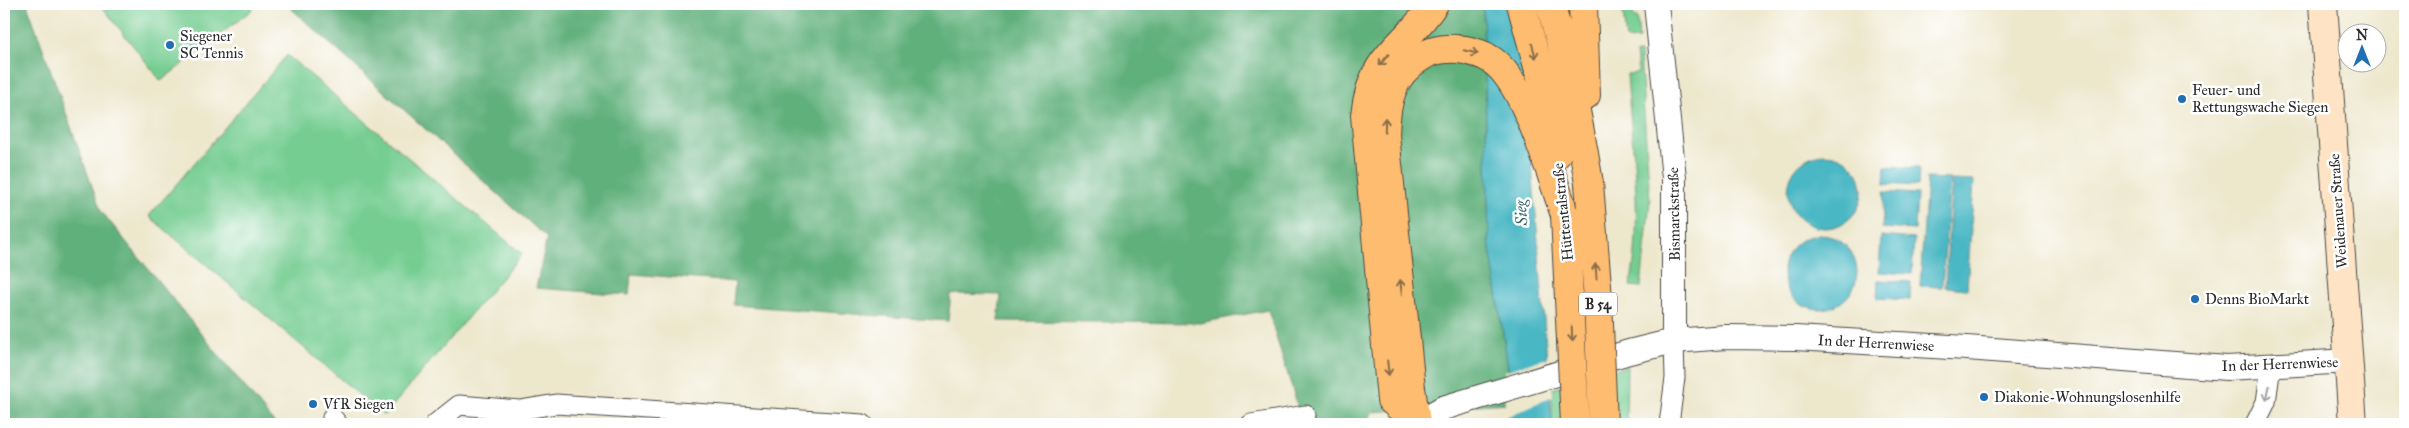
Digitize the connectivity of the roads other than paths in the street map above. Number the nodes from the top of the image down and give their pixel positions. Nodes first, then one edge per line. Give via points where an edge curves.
1 (1434, 4) edge
2 (1521, 4) edge
3 (1550, 4) edge
4 (1583, 4) edge
5 (1656, 4) edge
6 (2323, 4) edge
7 (1589, 184) junction
8 (1565, 215) junction
9 (1674, 341) junction
10 (2349, 361) junction
11 (2271, 366) junction
12 (520, 410) junction
13 (1306, 415) dead end
14 (707, 418) edge
15 (2353, 422) edge
16 (1415, 423) edge
17 (435, 424) edge
18 (500, 424) edge
19 (863, 424) edge
20 (1251, 424) edge
21 (1575, 424) edge
22 (1603, 424) edge
23 (1669, 424) edge
24 (2255, 424) edge

1 -> 16 highway via 1379,67 1372,81 1365,115 1391,400
2 -> 8 highway, Hüttentalstraße / B 54 via 1546,96
3 - 7 highway, Hüttentalstraße / B 54 via 1577,109
4 - 7 highway
5 - 9 street, Bismarckstraße via 1674,178
6 - 10 main road, Weidenauer Straße
22 -> 7 highway, Hüttentalstraße / B 54, bridge
16 -> 8 highway via 1387,154 1386,111 1396,79 1408,65 1424,55 1458,49 1491,59 1501,68 1526,109
8 -> 21 highway, Hüttentalstraße / B 54, bridge
9 - 11 street, In der Herrenwiese via 1726,337 1795,338 2227,368
9 - 16 street, In der Herrenwiese, bridge via 1432,412
9 - 23 street, Bismarckstraße via 1675,378
10 - 11 street, In der Herrenwiese
10 - 15 main road, Weidenauer Straße
11 -> 24 street via 2266,402
12 - 14 street via 556,404
12 - 17 street via 459,405
12 - 18 street
13 - 20 street
14 - 19 street

